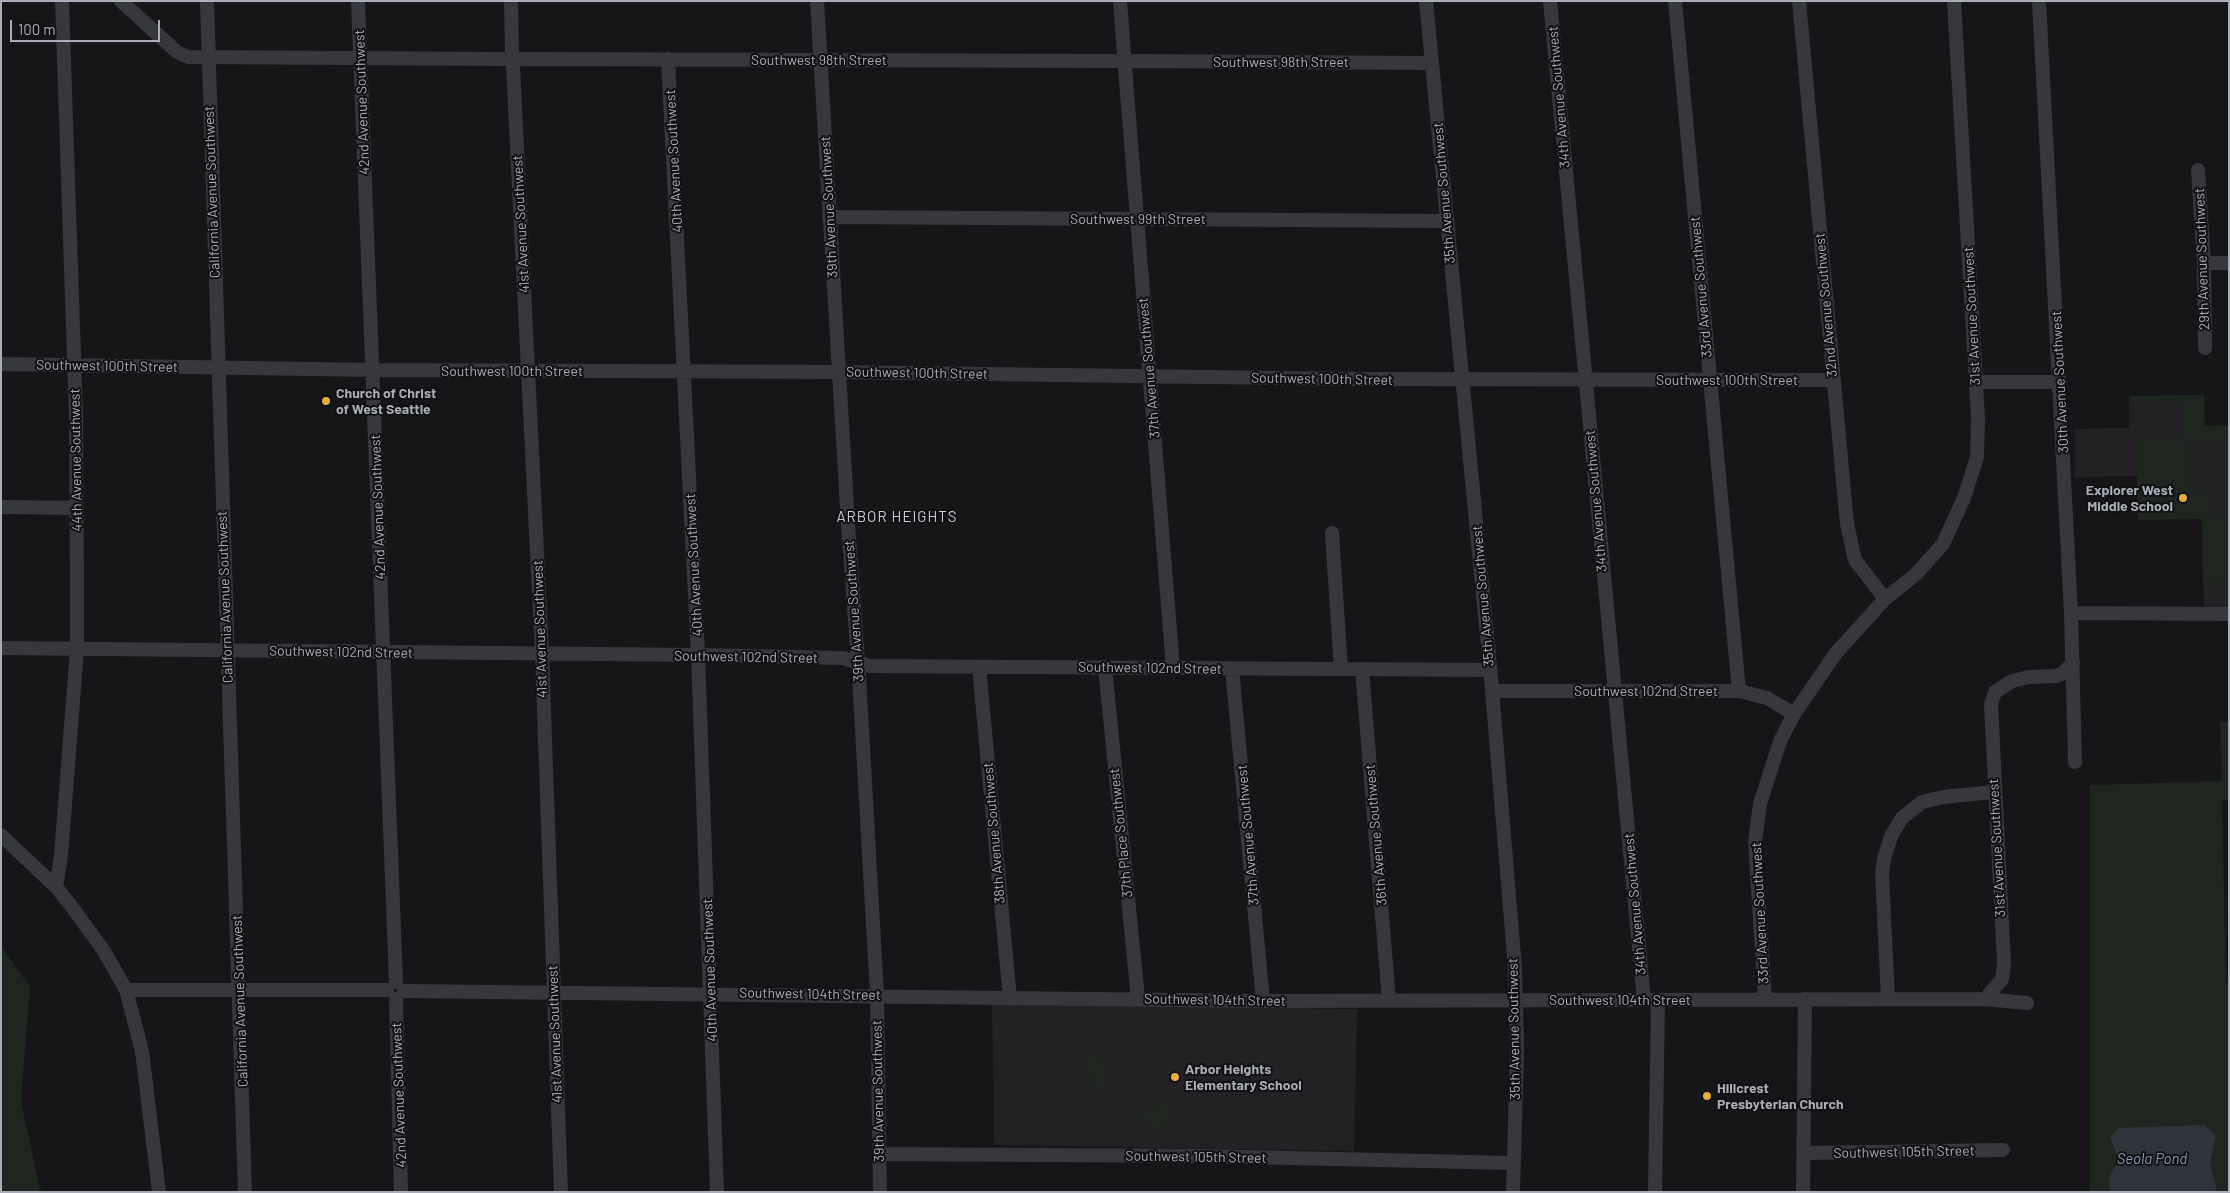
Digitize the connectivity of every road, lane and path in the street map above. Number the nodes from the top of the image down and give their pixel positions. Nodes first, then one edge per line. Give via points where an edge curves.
1 (62, 1) edge
2 (121, 1) edge
3 (207, 1) edge
4 (358, 1) edge
5 (511, 1) edge
6 (817, 1) edge
7 (1120, 1) edge
8 (1426, 1) edge
9 (1550, 1) edge
10 (1675, 1) edge
11 (1799, 1) edge
12 (1954, 1) edge
13 (2039, 1) edge
14 (208, 58) junction
15 (360, 59) junction
16 (512, 59) junction
17 (668, 59) junction
18 (821, 60) junction
19 (1125, 61) junction
20 (1431, 63) junction
21 (2198, 170) dead end
22 (829, 216) junction
23 (1137, 219) junction
24 (1446, 221) junction
25 (2204, 263) junction
26 (2229, 263) edge
27 (2205, 348) dead end
28 (1, 364) edge
29 (74, 365) junction
30 (217, 368) junction
31 (373, 370) junction
32 (528, 371) junction
33 (685, 372) junction
34 (838, 372) junction
35 (1151, 377) junction
36 (1462, 380) junction
37 (1585, 380) junction
38 (1709, 380) junction
39 (1832, 380) junction
40 (1976, 382) junction
41 (2060, 382) junction
42 (1, 507) edge
43 (77, 508) junction
44 (1332, 533) dead end
45 (1884, 599) junction
46 (2071, 613) junction
47 (2229, 614) edge
48 (1, 648) edge
49 (77, 649) junction
50 (226, 650) junction
51 (384, 653) junction
52 (542, 654) junction
53 (698, 655) junction
54 (857, 662) junction
55 (2073, 663) junction
56 (979, 666) junction
57 (1105, 667) junction
58 (1173, 668) junction
59 (1232, 669) junction
60 (1341, 669) junction
61 (1362, 669) junction
62 (1490, 670) junction
63 (1492, 691) junction
64 (1739, 691) junction
65 (1615, 692) junction
66 (1794, 714) junction
67 (2075, 762) dead end
68 (1994, 792) junction
69 (1, 835) edge
70 (56, 888) junction
71 (240, 988) junction
72 (126, 990) junction
73 (396, 990) junction
74 (553, 992) junction
75 (711, 993) junction
76 (877, 995) junction
77 (1010, 998) junction
78 (1138, 998) junction
79 (1765, 999) junction
80 (1805, 999) junction
81 (1888, 999) junction
82 (1985, 999) junction
83 (1517, 1000) junction
84 (1644, 1000) junction
85 (1658, 1000) junction
86 (1262, 1001) junction
87 (1389, 1001) junction
88 (2027, 1003) dead end
89 (2003, 1150) dead end
90 (1804, 1153) junction
91 (880, 1154) junction
92 (1513, 1162) junction
93 (159, 1192) edge
94 (246, 1192) edge
95 (401, 1192) edge
96 (561, 1192) edge
97 (717, 1192) edge
98 (880, 1192) edge
99 (1513, 1192) edge
100 (1655, 1192) edge
101 (1803, 1192) edge

1 - 29 street, 44th Avenue Southwest
2 - 14 street, Southwest 98th Street via 177,52 188,57
3 - 14 street, California Avenue Southwest
4 - 15 street, 42nd Avenue Southwest
5 - 16 street, 41st Avenue Southwest
6 - 18 street, 39th Avenue Southwest
7 - 19 street, 37th Avenue Southwest
8 - 20 street, 35th Avenue Southwest
9 - 37 street, 34th Avenue Southwest
10 - 38 street, 33rd Avenue Southwest
11 - 39 street, 32nd Avenue Southwest
12 - 40 street, 31st Avenue Southwest
13 - 41 street, 30th Avenue Southwest
14 - 15 street, Southwest 98th Street
14 - 30 street, California Avenue Southwest
15 - 16 street, Southwest 98th Street
15 - 31 street, 42nd Avenue Southwest
16 - 17 street, Southwest 98th Street
16 - 32 street, 41st Avenue Southwest
17 - 18 street, Southwest 98th Street
17 - 33 street, 40th Avenue Southwest
18 - 19 street, Southwest 98th Street
18 - 22 street, 39th Avenue Southwest
19 - 20 street, Southwest 98th Street
19 - 23 street, 37th Avenue Southwest
20 - 24 street, 35th Avenue Southwest
21 - 25 street, 29th Avenue Southwest
22 - 23 street, Southwest 99th Street
22 - 34 street, 39th Avenue Southwest
23 - 24 street, Southwest 99th Street
23 - 35 street, 37th Avenue Southwest
24 - 36 street, 35th Avenue Southwest
25 - 26 street
25 - 27 street, 29th Avenue Southwest
28 - 29 street, Southwest 100th Street
29 - 30 street, Southwest 100th Street
29 - 43 street, 44th Avenue Southwest
30 - 31 street, Southwest 100th Street
30 - 50 street, California Avenue Southwest
31 - 32 street, Southwest 100th Street
31 - 51 street, 42nd Avenue Southwest
32 - 33 street, Southwest 100th Street
32 - 52 street, 41st Avenue Southwest
33 - 34 street, Southwest 100th Street
33 - 53 street, 40th Avenue Southwest
34 - 35 street, Southwest 100th Street
34 - 54 street, 39th Avenue Southwest
35 - 36 street, Southwest 100th Street
35 - 58 street, 37th Avenue Southwest
36 - 37 street, Southwest 100th Street
36 - 62 street, 35th Avenue Southwest
37 - 38 street, Southwest 100th Street
37 - 65 street, 34th Avenue Southwest
38 - 39 street, Southwest 100th Street
38 - 64 street, 33rd Avenue Southwest
39 - 45 street, 32nd Avenue Southwest via 1850,546 1855,560
40 - 41 street
40 - 45 street, 31st Avenue Southwest via 1978,449 1964,498 1943,544 1916,574
41 - 46 street, 30th Avenue Southwest
42 - 43 street
43 - 49 street, 44th Avenue Southwest
44 - 60 street
45 - 66 street, 31st Avenue Southwest via 1836,653
46 - 47 street
46 - 55 street, 30th Avenue Southwest
48 - 49 street, Southwest 102nd Street
49 - 50 street, Southwest 102nd Street
49 - 70 street, 44th Avenue Southwest
50 - 51 street, Southwest 102nd Street
50 - 71 street, California Avenue Southwest
51 - 52 street, Southwest 102nd Street
51 - 73 street, 42nd Avenue Southwest
52 - 53 street, Southwest 102nd Street
52 - 74 street, 41st Avenue Southwest
53 - 54 street, Southwest 102nd Street via 843,658
53 - 75 street, 40th Avenue Southwest
54 - 56 street, Southwest 102nd Street via 870,666
54 - 76 street, 39th Avenue Southwest
55 - 67 street, 30th Avenue Southwest
55 - 68 street, 31st Avenue Southwest via 2062,674 2012,681 1995,692 1990,713
56 - 57 street, Southwest 102nd Street
56 - 77 street, 38th Avenue Southwest
57 - 58 street, Southwest 102nd Street
57 - 78 street, 37th Place Southwest
58 - 59 street, Southwest 102nd Street
59 - 60 street, Southwest 102nd Street
59 - 86 street, 37th Avenue Southwest
60 - 61 street, Southwest 102nd Street
61 - 62 street, Southwest 102nd Street
61 - 87 street, 36th Avenue Southwest
62 - 63 street, 35th Avenue Southwest
63 - 65 street, Southwest 102nd Street
63 - 83 street, 35th Avenue Southwest
64 - 65 street, Southwest 102nd Street
64 - 66 street, Southwest 102nd Street via 1767,698
65 - 84 street, 34th Avenue Southwest
66 - 79 street, 33rd Avenue Southwest via 1769,769 1755,841
68 - 81 street via 1922,802 1902,818 1891,836 1882,874
68 - 82 street, 31st Avenue Southwest via 2004,964 2002,979
69 - 70 street
70 - 72 street via 104,951
71 - 72 street, Southwest 104th Street
71 - 73 street, Southwest 104th Street
71 - 94 street, California Avenue Southwest
72 - 93 street via 136,1020 145,1069
73 - 74 street, Southwest 104th Street
73 - 95 street, 42nd Avenue Southwest
74 - 75 street, Southwest 104th Street
74 - 96 street, 41st Avenue Southwest
75 - 76 street, Southwest 104th Street
75 - 97 street, 40th Avenue Southwest
76 - 77 street, Southwest 104th Street
76 - 91 street, 39th Avenue Southwest
77 - 78 street, Southwest 104th Street
78 - 86 street, Southwest 104th Street
79 - 80 street, Southwest 104th Street
79 - 85 street, Southwest 104th Street
80 - 81 street, Southwest 104th Street
80 - 90 street
81 - 82 street, Southwest 104th Street
82 - 88 street, Southwest 104th Street
83 - 84 street, Southwest 104th Street
83 - 87 street, Southwest 104th Street
83 - 92 street, 35th Avenue Southwest
84 - 85 street, Southwest 104th Street
85 - 100 street
86 - 87 street, Southwest 104th Street
89 - 90 street, Southwest 105th Street
90 - 101 street
91 - 92 street, Southwest 105th Street
91 - 98 street, 39th Avenue Southwest
92 - 99 street, 35th Avenue Southwest

